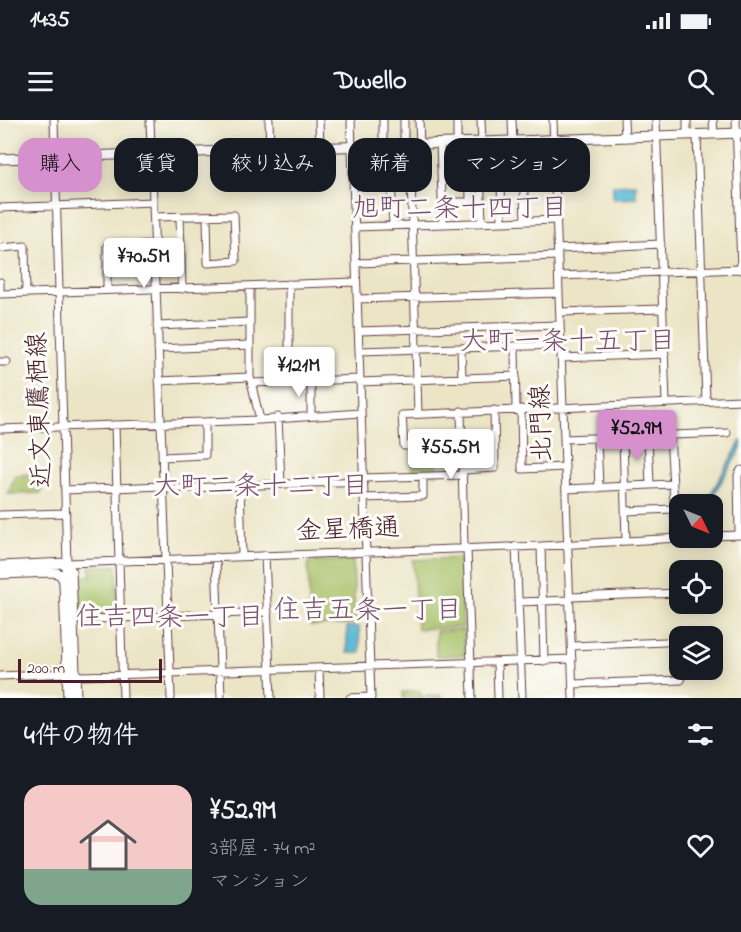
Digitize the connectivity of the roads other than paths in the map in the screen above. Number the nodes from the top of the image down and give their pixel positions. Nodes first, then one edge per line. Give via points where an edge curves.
1 (54, 120) edge
2 (150, 120) edge
3 (269, 120) edge
4 (319, 120) edge
5 (351, 120) edge
6 (383, 120) edge
7 (404, 120) edge
8 (420, 120) edge
9 (457, 120) edge
10 (481, 120) edge
11 (512, 120) edge
12 (553, 120) edge
13 (624, 120) edge
14 (656, 120) edge
15 (687, 120) edge
16 (713, 120) edge
17 (736, 120) edge
18 (739, 133) edge
19 (714, 134) junction
20 (692, 135) junction
21 (657, 136) junction
22 (54, 138) edge
23 (151, 138) edge
24 (270, 138) edge
25 (320, 138) edge
26 (352, 138) edge
27 (383, 138) edge
28 (410, 138) edge
29 (414, 138) edge
30 (458, 138) edge
31 (481, 138) edge
32 (517, 138) edge
33 (554, 138) edge
34 (625, 138) junction
35 (590, 139) edge
36 (432, 144) edge
37 (440, 144) junction
38 (444, 144) edge
39 (18, 158) edge
40 (0, 159) edge
41 (56, 192) edge
42 (153, 192) edge
43 (354, 192) edge
44 (392, 192) edge
45 (412, 192) edge
46 (470, 192) edge
47 (482, 192) edge
48 (501, 192) edge
49 (522, 192) edge
50 (556, 192) edge
51 (153, 202) junction
52 (442, 202) junction
53 (56, 206) junction
54 (0, 208) edge
55 (207, 216) junction
56 (180, 217) junction
57 (154, 218) junction
58 (557, 220) junction
59 (525, 221) junction
60 (502, 222) junction
61 (482, 223) junction
62 (443, 224) junction
63 (413, 225) junction
64 (393, 226) junction
65 (355, 227) junction
66 (661, 244) junction
67 (155, 245) junction
68 (0, 248) edge
69 (558, 252) junction
70 (414, 261) junction
71 (356, 263) junction
72 (741, 270) edge
73 (702, 271) junction
74 (662, 272) junction
75 (559, 276) junction
76 (0, 282) edge
77 (356, 282) junction
78 (289, 284) junction
79 (250, 286) junction
80 (182, 289) junction
81 (107, 290) junction
82 (156, 290) junction
83 (59, 292) junction
84 (26, 293) junction
85 (560, 293) junction
86 (0, 294) edge
87 (415, 297) junction
88 (357, 299) junction
89 (663, 309) junction
90 (560, 312) junction
91 (250, 322) junction
92 (561, 325) junction
93 (157, 326) junction
94 (416, 330) junction
95 (358, 332) junction
96 (250, 345) junction
97 (561, 345) junction
98 (515, 346) junction
99 (289, 347) dead end
100 (461, 348) junction
101 (158, 349) junction
102 (416, 349) junction
103 (359, 351) junction
104 (665, 354) junction
105 (561, 358) junction
106 (516, 376) junction
107 (462, 379) junction
108 (251, 380) junction
109 (417, 380) junction
110 (159, 381) junction
111 (311, 381) junction
112 (360, 381) junction
113 (741, 400) edge
114 (706, 401) junction
115 (666, 403) junction
116 (563, 407) junction
117 (519, 409) junction
118 (494, 410) junction
119 (461, 411) junction
120 (361, 413) junction
121 (418, 414) junction
122 (311, 416) junction
123 (278, 417) junction
124 (260, 420) junction
125 (205, 422) junction
126 (160, 423) junction
127 (115, 425) junction
128 (63, 426) junction
129 (0, 429) edge
130 (727, 433) dead end
131 (670, 435) junction
132 (648, 436) junction
133 (623, 437) junction
134 (597, 438) junction
135 (564, 439) junction
136 (462, 444) junction
137 (162, 457) junction
138 (565, 467) junction
139 (741, 470) edge
140 (463, 473) junction
141 (423, 477) junction
142 (363, 480) junction
143 (280, 483) junction
144 (672, 484) junction
145 (240, 485) junction
146 (650, 485) junction
147 (117, 487) junction
148 (162, 487) junction
149 (625, 487) junction
150 (599, 488) junction
151 (566, 489) junction
152 (65, 490) junction
153 (673, 494) edge
154 (364, 498) junction
155 (0, 509) edge
156 (669, 509) edge
157 (626, 511) junction
158 (66, 513) junction
159 (0, 515) edge
160 (740, 535) edge
161 (723, 536) edge
162 (669, 539) edge
163 (626, 541) junction
164 (568, 544) junction
165 (516, 546) junction
166 (541, 546) junction
167 (466, 548) junction
168 (366, 552) junction
169 (266, 555) junction
170 (242, 556) junction
171 (216, 557) junction
172 (166, 559) junction
173 (119, 560) junction
174 (67, 563) junction
175 (0, 566) edge
176 (53, 572) junction
177 (0, 574) edge
178 (64, 583) junction
179 (669, 593) edge
180 (570, 598) junction
181 (542, 601) junction
182 (519, 602) junction
183 (268, 612) junction
184 (218, 615) junction
185 (168, 616) junction
186 (121, 617) junction
187 (69, 620) junction
188 (665, 642) dead end
189 (572, 646) junction
190 (572, 659) junction
191 (520, 661) junction
192 (544, 661) junction
193 (497, 662) junction
194 (471, 663) junction
195 (370, 667) junction
196 (319, 668) junction
197 (270, 670) junction
198 (220, 672) junction
199 (170, 673) junction
200 (71, 675) junction
201 (122, 675) junction
202 (0, 676) edge
203 (681, 680) dead end
204 (573, 684) junction
205 (68, 698) edge
206 (76, 698) edge
207 (123, 698) edge
208 (171, 698) edge
209 (220, 698) edge
210 (271, 698) edge
211 (320, 698) edge
212 (350, 698) edge
213 (371, 698) edge
214 (472, 698) edge
215 (498, 698) edge
216 (522, 698) edge
217 (573, 698) edge

1 - 22 street, 近文東鷹栖線
2 - 23 street
3 - 24 street
4 - 25 street
5 - 26 street
6 - 27 street
7 - 28 street
8 - 29 street
9 - 30 street
10 - 31 street
11 - 32 street
12 - 33 street, 北門線
13 - 34 street
14 - 21 street
15 - 20 street
16 - 19 street
17 - 18 street
18 - 19 main road
18 - 72 street
19 - 20 main road
20 - 21 main road
20 - 73 street
21 - 34 main road
21 - 66 street
34 - 35 main road
36 - 37 main road
37 - 38 main road
37 - 52 street
39 - 40 main road
41 - 53 street, 近文東鷹栖線
42 - 51 street
43 - 65 street
44 - 64 street
45 - 63 street
46 - 52 street via 470,202
47 - 61 street
48 - 60 street
49 - 59 street
50 - 58 street, 北門線
51 - 53 street
51 - 57 street
52 - 62 street
53 - 54 street
53 - 83 street, 近文東鷹栖線
55 - 55 street via 208,263 236,261 234,215
55 - 56 street
56 - 57 street
56 - 80 street
57 - 67 street
58 - 59 street
58 - 69 street, 北門線
59 - 60 street
60 - 61 street
61 - 62 street
62 - 63 street
63 - 64 street
63 - 70 street
64 - 65 street
65 - 71 street
66 - 69 street
66 - 74 street
67 - 81 street via 107,247
67 - 82 street
68 - 84 street via 25,246
69 - 70 street
69 - 75 street, 北門線
70 - 71 street
70 - 87 street
71 - 77 street
72 - 73 street
73 - 74 street
73 - 114 street
74 - 75 street
74 - 89 street
75 - 85 street, 北門線
76 - 86 street
77 - 78 street
77 - 88 street
78 - 79 street
78 - 99 street
79 - 80 street
79 - 91 street
80 - 82 street
81 - 82 street
81 - 83 street
82 - 93 street
83 - 84 street
83 - 128 street, 近文東鷹栖線
84 - 86 street
85 - 87 street
85 - 90 street, 北門線
87 - 88 street
87 - 94 street
88 - 95 street
89 - 90 street
89 - 104 street
90 - 92 street, 北門線
91 - 93 street
91 - 96 street
92 - 94 street
92 - 97 street, 北門線
93 - 101 street
94 - 95 street
94 - 102 street
95 - 103 street
96 - 101 street
96 - 108 street
97 - 98 street
97 - 105 street, 北門線
98 - 100 street
98 - 106 street
100 - 102 street
100 - 107 street
101 - 110 street
102 - 103 street
102 - 109 street
103 - 112 street
104 - 105 street
104 - 115 street
105 - 116 street, 北門線
106 - 107 street
106 - 117 street
107 - 109 street
108 - 110 street
108 - 111 street
108 - 124 street
109 - 112 street
109 - 121 street
110 - 126 street
111 - 112 street
111 - 122 street
112 - 120 street
113 - 114 street
114 - 115 street
115 - 116 street
116 - 117 street
116 - 135 street, 北門線
117 - 118 street
117 - 138 street via 522,469
118 - 119 street
118 - 140 street via 495,468
119 - 121 street
119 - 136 street
120 - 122 street
120 - 142 street
121 - 136 street via 402,415 404,446
122 - 123 street
123 - 124 street
123 - 143 street
124 - 125 street
125 - 126 street
125 - 137 street via 205,455
126 - 127 street
126 - 137 street
127 - 128 street
127 - 147 street
128 - 129 street
128 - 152 street, 近文東鷹栖線
130 - 131 street
131 - 132 street
131 - 144 street
132 - 133 street
132 - 146 street
133 - 134 street
133 - 149 street
134 - 135 street
134 - 150 street
135 - 138 street, 北門線
136 - 140 street
137 - 148 street
138 - 151 street, 北門線
139 - 160 street
140 - 141 street
140 - 167 street
141 - 142 street
141 - 154 street via 423,496
142 - 143 street
142 - 154 street
143 - 145 street
144 - 146 street
144 - 153 street
145 - 148 street
145 - 170 street
146 - 149 street
147 - 148 street
147 - 152 street
147 - 173 street
148 - 172 street
149 - 150 street
149 - 157 street
150 - 151 street
151 - 164 street, 北門線
152 - 158 street, 近文東鷹栖線
154 - 168 street
155 - 159 street
156 - 157 street
157 - 163 street
158 - 159 street
158 - 174 street, 近文東鷹栖線
160 - 161 street
162 - 163 street, 金星橋通
163 - 164 street, 金星橋通
164 - 166 street, 金星橋通
164 - 180 street, 北門線
165 - 166 street, 金星橋通
165 - 167 street, 金星橋通
165 - 182 street
166 - 181 street
167 - 168 street, 金星橋通
167 - 194 street
168 - 169 street, 金星橋通
168 - 195 street
169 - 170 street, 金星橋通
169 - 183 street
170 - 171 street, 金星橋通
171 - 172 street, 金星橋通
171 - 184 street
172 - 173 street, 金星橋通
172 - 185 street
173 - 174 street, 金星橋通
173 - 186 street
174 - 175 main road, 金星橋通
174 - 176 main road
174 - 178 main road, 近文東鷹栖線
174 - 187 main road, 近文東鷹栖線 via 71,571
176 - 177 main road
176 - 178 main road via 63,577
178 - 187 main road, 近文東鷹栖線
179 - 180 street
180 - 181 street
180 - 189 street, 北門線
181 - 182 street
181 - 192 street
182 - 191 street
183 - 184 street
183 - 197 street
184 - 185 street
184 - 198 street
185 - 186 street
185 - 199 street
186 - 187 street
186 - 201 street
187 - 200 main road, 近文東鷹栖線
188 - 189 street
189 - 190 street, 北門線
190 - 192 street
190 - 204 street, 北門線
191 - 192 street
191 - 193 street
191 - 216 street
193 - 194 street
193 - 215 street
194 - 195 street
194 - 214 street
195 - 196 street
195 - 213 street
196 - 197 street
196 - 211 street
197 - 198 street
197 - 210 street
198 - 199 street
198 - 209 street
199 - 201 street
199 - 208 street
200 - 201 street
200 - 202 street
200 - 205 main road, 近文東鷹栖線
200 - 206 main road, 近文東鷹栖線
201 - 207 street
203 - 204 street
204 - 217 street, 北門線
212 - 213 street

